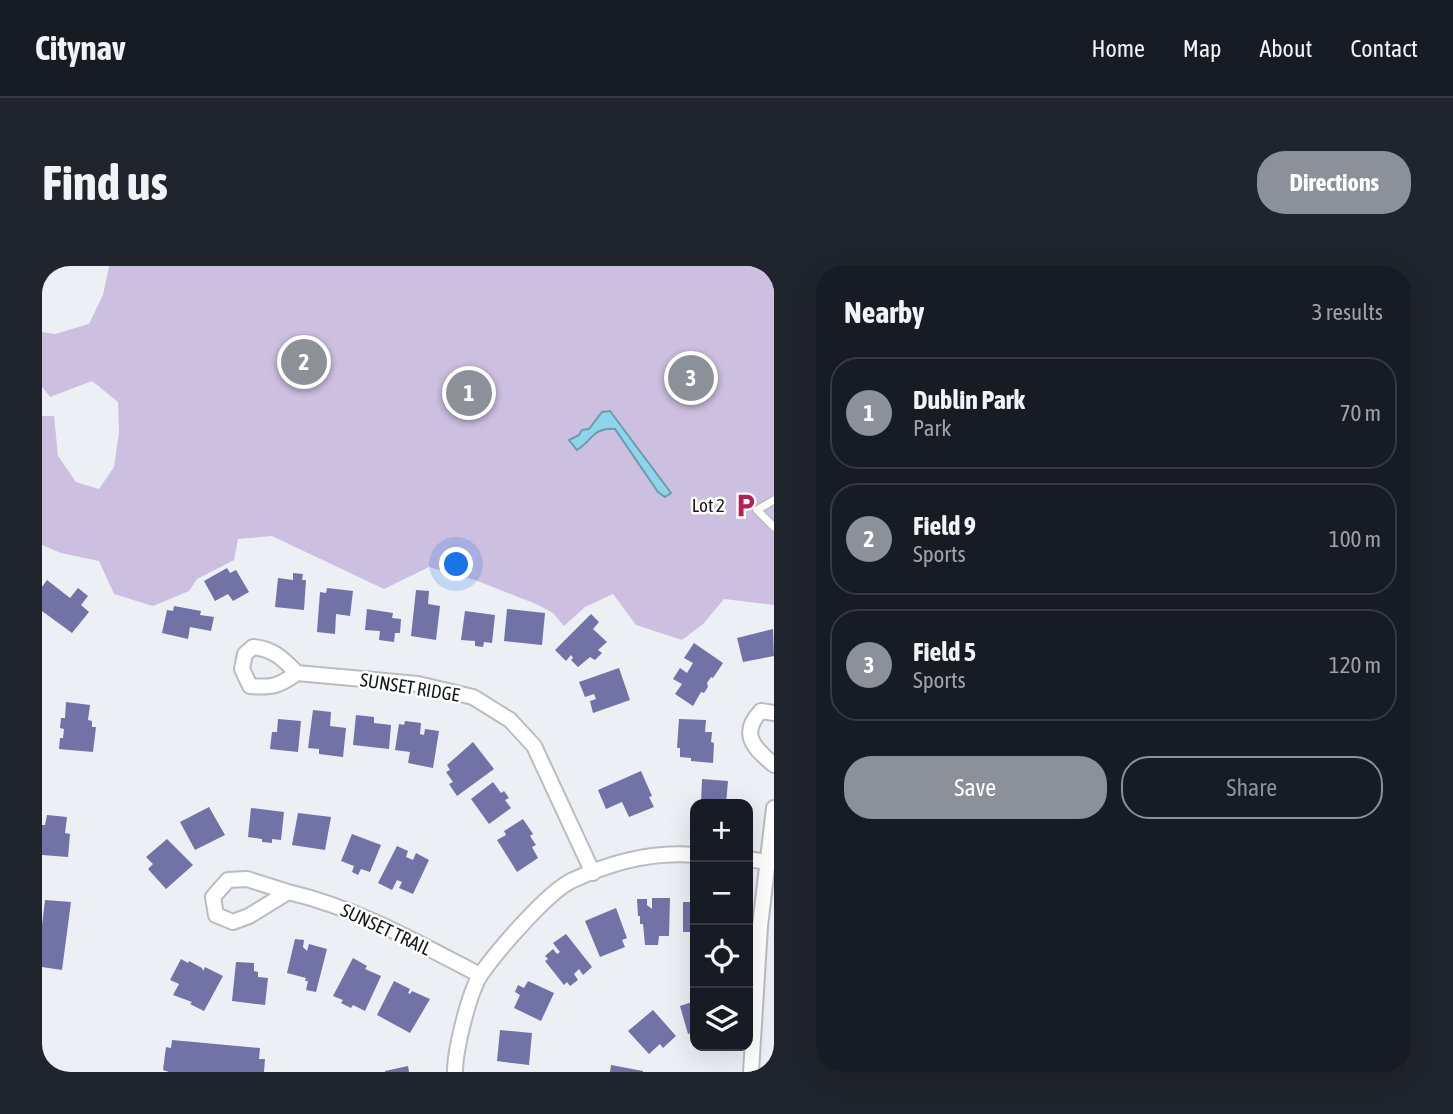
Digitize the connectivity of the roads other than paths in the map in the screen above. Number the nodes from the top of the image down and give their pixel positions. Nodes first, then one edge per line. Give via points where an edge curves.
1 (774, 500) edge
2 (774, 527) edge
3 (297, 673) dead end
4 (774, 713) edge
5 (774, 765) edge
6 (774, 808) edge
7 (690, 855) edge
8 (753, 860) edge
9 (772, 862) edge
10 (593, 873) junction
11 (288, 892) junction
12 (480, 975) junction
13 (456, 1072) edge
14 (751, 1072) edge

1 - 2 lane via 757,510
3 - 10 street, SUNSET RIDGE via 418,684 472,697 510,720 534,746
4 - 5 street via 761,711 752,721 750,738
6 - 9 street
7 - 10 street via 635,857
8 - 9 street
9 - 14 street via 760,926
10 - 12 street via 568,882 536,909
11 - 11 street, SUNSET TRAIL via 233,922 216,915 213,897 228,880 247,879
11 - 12 street, SUNSET TRAIL via 363,916
12 - 13 street via 465,1017

